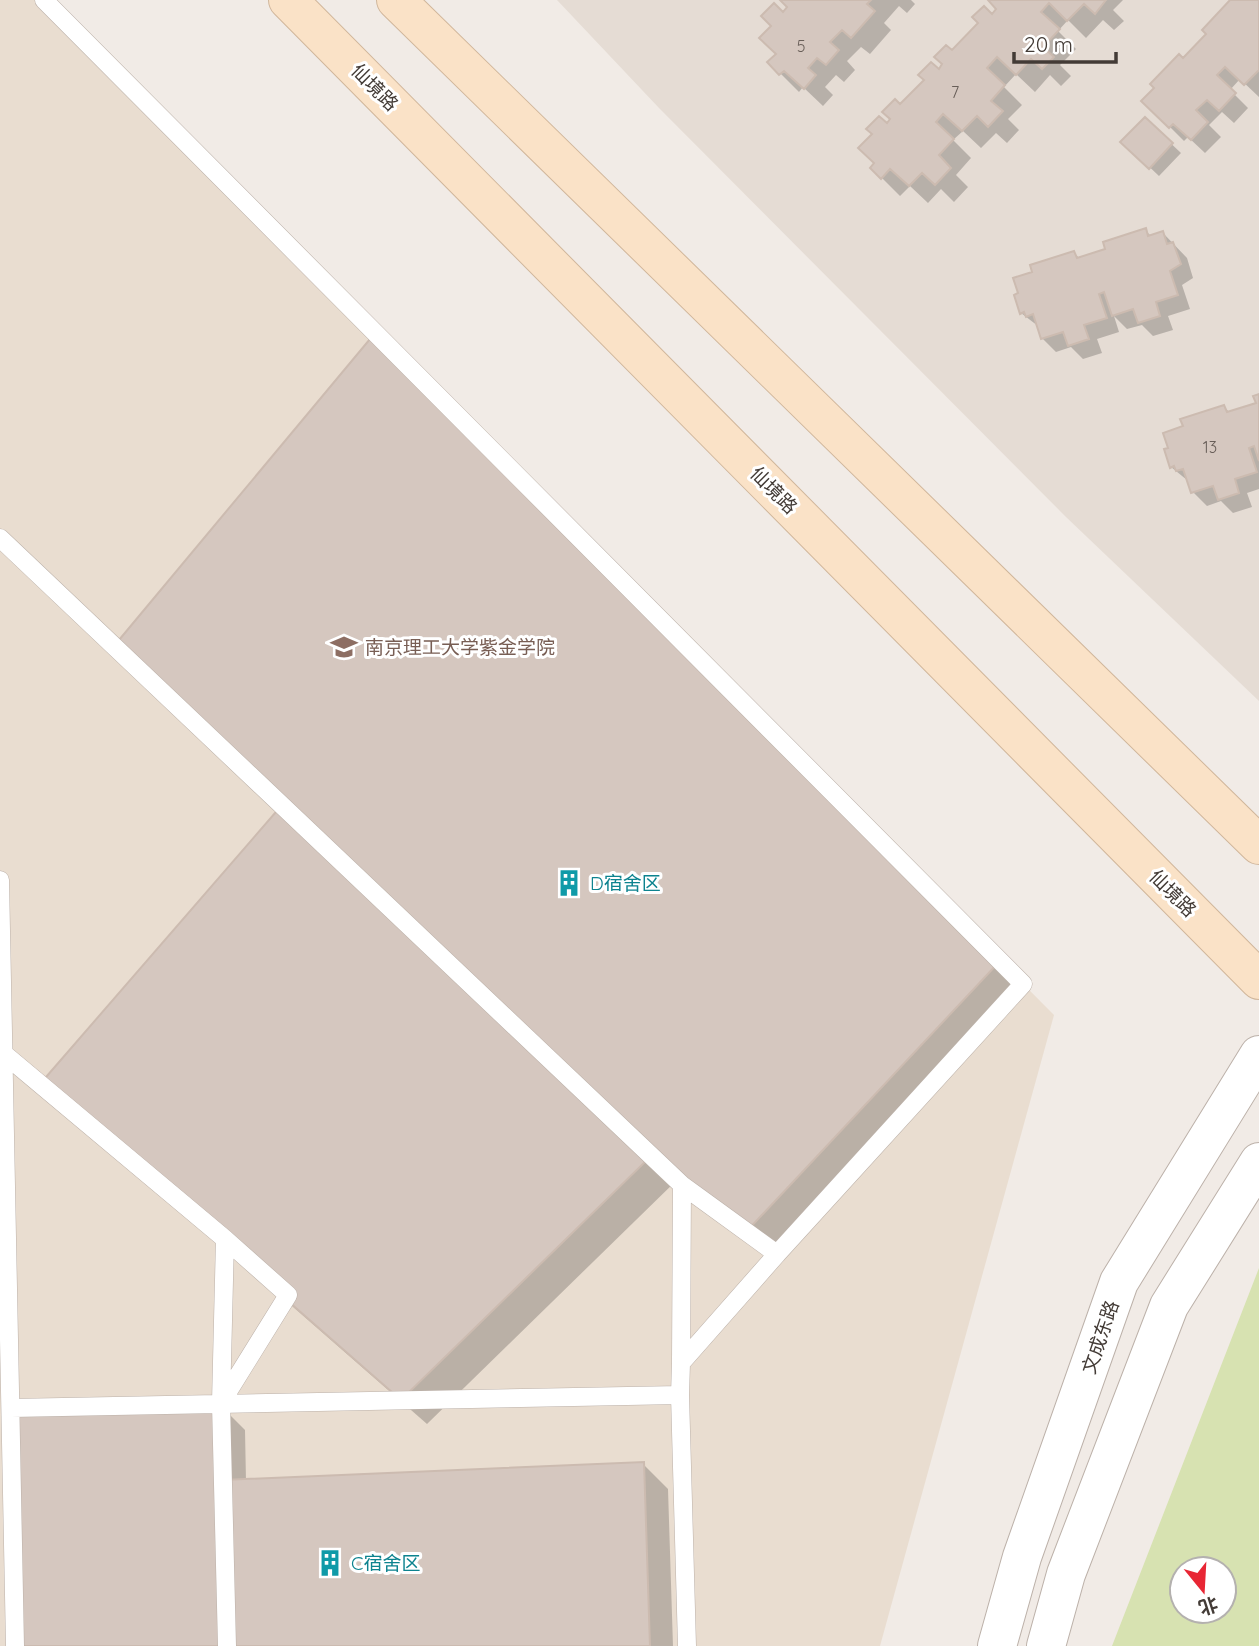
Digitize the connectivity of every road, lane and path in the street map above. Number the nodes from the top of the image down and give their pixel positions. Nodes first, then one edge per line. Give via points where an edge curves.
1 (44, 0) edge
2 (288, 0) edge
3 (396, 0) edge
4 (0, 538) edge
5 (1259, 845) edge
6 (0, 880) edge
7 (1259, 980) edge
8 (1, 999) edge
9 (4, 1053) junction
10 (1259, 1055) edge
11 (1259, 1162) edge
12 (682, 1185) junction
13 (225, 1239) junction
14 (777, 1254) junction
15 (681, 1363) junction
16 (680, 1395) junction
17 (221, 1403) junction
18 (10, 1408) junction
19 (15, 1646) edge
20 (227, 1646) edge
21 (687, 1646) edge
22 (997, 1646) edge
23 (1046, 1646) edge

1 - 14 lane via 1023,984
2 - 7 main road, 仙境路
3 - 5 main road
4 - 12 lane
6 - 8 lane
8 - 9 lane
9 - 13 lane
9 - 18 lane
10 - 22 street, 文成东路 via 1119,1282 1022,1557
11 - 23 street via 1170,1306 1066,1574
12 - 14 lane
12 - 15 lane
13 - 17 lane
13 - 17 lane via 288,1295
14 - 15 lane
15 - 16 lane
16 - 17 lane
16 - 21 lane
17 - 18 lane
17 - 20 lane
18 - 19 lane

